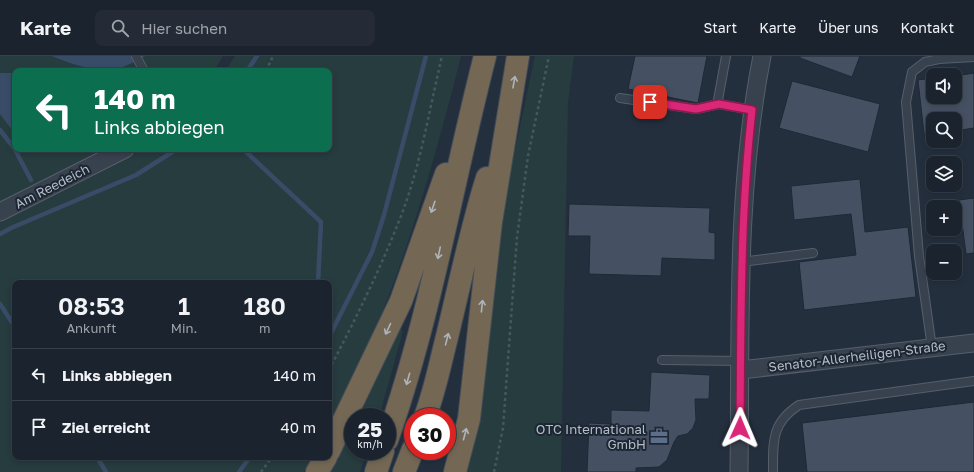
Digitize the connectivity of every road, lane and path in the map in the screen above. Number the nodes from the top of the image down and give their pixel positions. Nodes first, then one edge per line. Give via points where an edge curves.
1 (273, 56) edge
2 (442, 56) edge
3 (485, 56) edge
4 (518, 56) edge
5 (549, 56) edge
6 (726, 56) edge
7 (762, 56) edge
8 (974, 57) edge
9 (138, 59) edge
10 (142, 68) edge
11 (267, 68) edge
12 (620, 98) dead end
13 (719, 104) junction
14 (472, 106) junction
15 (509, 108) junction
16 (752, 110) junction
17 (119, 152) edge
18 (0, 212) edge
19 (814, 253) dead end
20 (741, 262) junction
21 (974, 343) edge
22 (932, 348) junction
23 (662, 360) dead end
24 (332, 364) edge
25 (741, 366) junction
26 (974, 380) edge
27 (428, 408) edge
28 (396, 416) edge
29 (332, 445) edge
30 (270, 460) edge
31 (324, 460) edge
32 (380, 460) edge
33 (409, 460) edge
34 (261, 472) edge
35 (317, 472) edge
36 (376, 472) edge
37 (404, 472) edge
38 (455, 472) edge
39 (494, 472) edge
40 (739, 472) edge
41 (773, 472) edge

1 - 11 path
2 - 24 path via 414,175 400,221
3 - 14 highway
15 -> 4 highway
5 - 39 path via 528,156 517,237 503,428
6 - 13 lane
7 - 16 street
8 - 22 lane via 925,62 912,72 906,102 919,256
9 - 10 lane
12 - 13 lane via 696,109
13 - 16 lane
14 -> 28 highway via 423,326
14 -> 29 highway via 434,201 400,301
27 -> 15 highway via 456,303 474,219
38 -> 15 highway via 469,419 491,222
16 - 20 street via 746,165
17 - 18 street, Am Reedeich
19 - 20 lane
20 - 25 street
21 - 22 street, Senator-Allerheiligen-Straße
22 - 25 street, Senator-Allerheiligen-Straße
23 - 25 lane
25 - 40 street
26 - 41 lane via 799,405 781,420 773,449
30 - 34 path
31 - 35 highway
32 - 36 highway
33 - 37 highway

